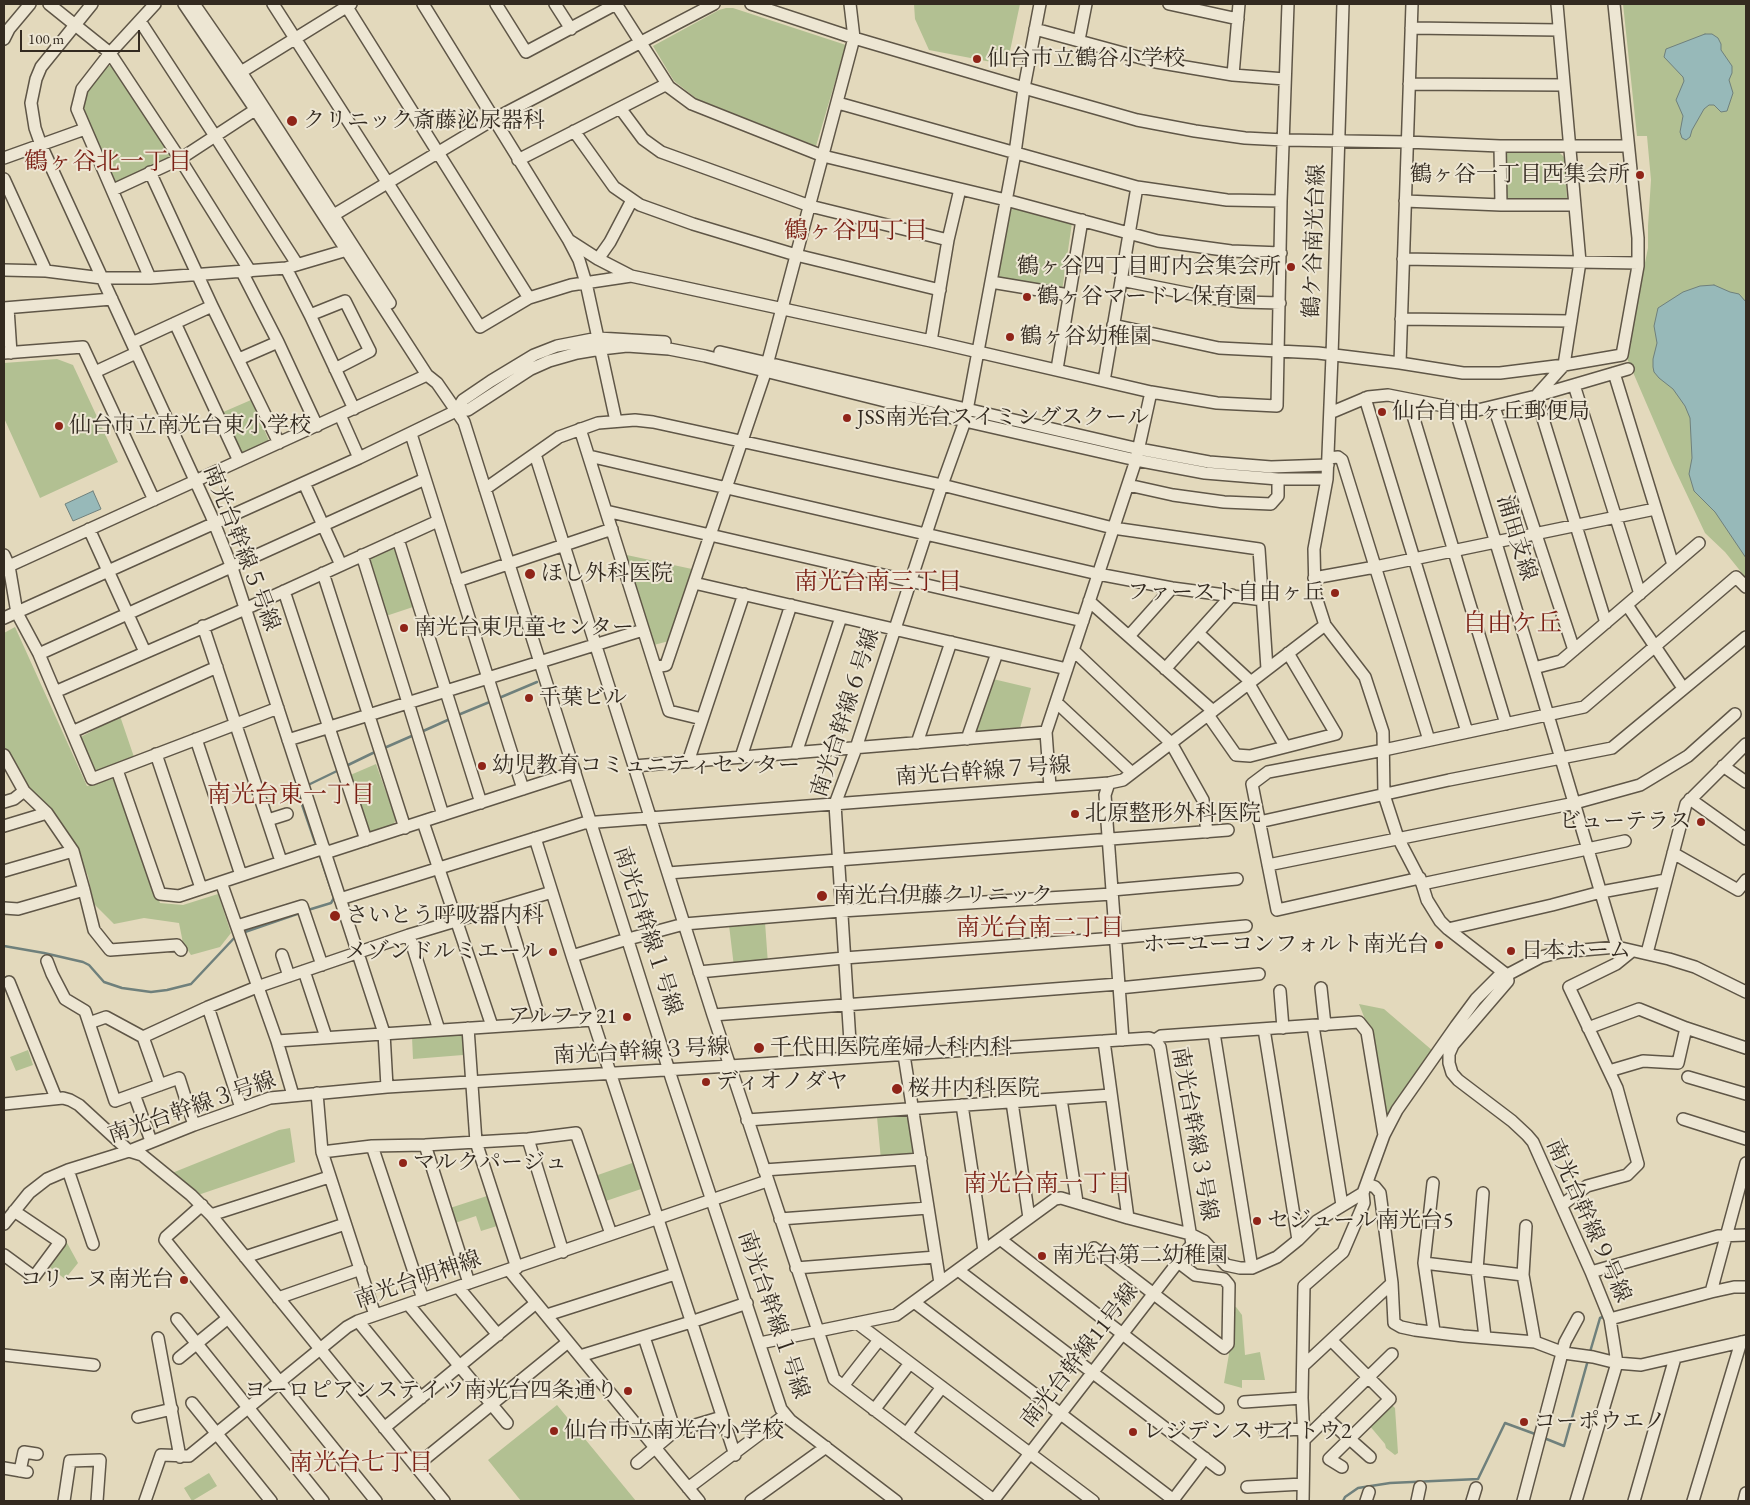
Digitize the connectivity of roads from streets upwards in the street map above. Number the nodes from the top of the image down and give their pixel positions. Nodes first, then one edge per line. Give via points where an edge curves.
1 (30, 4) edge
2 (49, 4) edge
3 (92, 4) edge
4 (155, 4) edge
5 (184, 4) edge
6 (194, 4) edge
7 (273, 4) edge
8 (423, 4) edge
9 (496, 4) edge
10 (555, 4) edge
11 (616, 4) edge
12 (714, 4) edge
13 (751, 4) edge
14 (850, 4) edge
15 (1040, 4) edge
16 (1086, 4) edge
17 (1169, 4) edge
18 (1239, 4) edge
19 (1288, 4) edge
20 (1343, 4) edge
21 (1412, 4) edge
22 (1557, 4) edge
23 (1614, 4) edge
24 (347, 5) edge
25 (1189, 6) edge
26 (1238, 19) junction
27 (140, 22) junction
28 (74, 24) junction
29 (570, 28) junction
30 (1411, 28) junction
31 (1035, 29) junction
32 (1559, 30) junction
33 (6, 31) edge
34 (295, 38) junction
35 (854, 38) junction
36 (1079, 40) junction
37 (641, 42) junction
38 (110, 54) junction
39 (241, 72) junction
40 (1233, 75) junction
41 (1286, 79) junction
42 (667, 84) junction
43 (1409, 84) junction
44 (1564, 85) junction
45 (1024, 88) junction
46 (838, 103) junction
47 (259, 107) junction
48 (620, 108) junction
49 (494, 119) junction
50 (85, 129) junction
51 (574, 131) junction
52 (215, 136) junction
53 (1284, 140) junction
54 (1338, 141) junction
55 (1407, 142) junction
56 (41, 145) junction
57 (1500, 146) junction
58 (1570, 146) junction
59 (1628, 146) junction
60 (438, 153) junction
61 (1015, 153) junction
62 (823, 156) junction
63 (4, 158) edge
64 (180, 158) junction
65 (518, 160) junction
66 (150, 172) junction
67 (4, 178) edge
68 (388, 183) junction
69 (1138, 187) junction
70 (960, 189) junction
71 (113, 190) junction
72 (632, 200) junction
73 (1006, 200) junction
74 (1281, 201) junction
75 (1405, 201) junction
76 (1501, 205) junction
77 (1575, 205) junction
78 (810, 206) junction
79 (330, 217) junction
80 (1082, 220) junction
81 (1129, 233) junction
82 (568, 239) junction
83 (948, 240) junction
84 (347, 250) junction
85 (1281, 253) junction
86 (796, 255) junction
87 (598, 259) junction
88 (1403, 259) junction
89 (1580, 262) junction
90 (1638, 263) junction
91 (292, 266) junction
92 (4, 270) edge
93 (46, 271) junction
94 (246, 271) junction
95 (197, 275) junction
96 (631, 276) junction
97 (102, 278) junction
98 (150, 278) junction
99 (1121, 280) junction
100 (991, 282) junction
101 (586, 283) junction
102 (940, 290) junction
103 (1069, 295) junction
104 (529, 298) junction
105 (112, 300) junction
106 (1280, 303) junction
107 (212, 306) junction
108 (6, 308) edge
109 (782, 308) junction
110 (310, 315) junction
111 (1401, 319) junction
112 (1571, 321) junction
113 (175, 323) junction
114 (1113, 325) junction
115 (931, 341) junction
116 (278, 342) junction
117 (599, 343) junction
118 (134, 348) junction
119 (1279, 352) junction
120 (7, 353) edge
121 (978, 353) junction
122 (1332, 356) junction
123 (239, 360) junction
124 (1400, 363) junction
125 (1564, 365) junction
126 (766, 367) junction
127 (335, 369) junction
128 (1057, 369) junction
129 (1628, 369) dead end
130 (94, 372) junction
131 (1614, 373) junction
132 (427, 374) junction
133 (1104, 381) junction
134 (437, 382) junction
135 (1574, 385) junction
136 (1151, 392) junction
137 (1536, 396) junction
138 (1365, 398) junction
139 (1408, 399) junction
140 (1494, 407) junction
141 (354, 409) junction
142 (968, 409) junction
143 (456, 411) junction
144 (1330, 413) junction
145 (340, 415) junction
146 (1457, 415) junction
147 (616, 421) junction
148 (965, 421) junction
149 (317, 426) junction
150 (580, 429) junction
151 (411, 434) junction
152 (742, 441) junction
153 (279, 443) junction
154 (535, 454) junction
155 (1138, 454) junction
156 (589, 456) junction
157 (359, 458) junction
158 (239, 461) junction
159 (1328, 461) junction
160 (425, 479) junction
161 (1278, 479) junction
162 (1327, 479) junction
163 (195, 481) junction
164 (304, 483) junction
165 (942, 485) junction
166 (1128, 485) junction
167 (726, 488) junction
168 (485, 489) junction
169 (154, 500) junction
170 (1655, 509) junction
171 (606, 511) junction
172 (1615, 517) junction
173 (438, 521) junction
174 (214, 523) junction
175 (1576, 525) junction
176 (324, 526) junction
177 (1113, 528) junction
178 (89, 529) junction
179 (612, 529) junction
180 (1537, 533) junction
181 (926, 534) junction
182 (710, 535) junction
183 (398, 539) junction
184 (1496, 541) junction
185 (1699, 543) dead end
186 (564, 545) junction
187 (1454, 550) junction
188 (362, 556) junction
189 (1414, 559) junction
190 (6, 560) edge
191 (509, 564) junction
192 (341, 565) junction
193 (1673, 565) junction
194 (1375, 567) junction
195 (232, 568) junction
196 (108, 570) junction
197 (323, 573) junction
198 (1098, 574) junction
199 (1314, 578) junction
200 (457, 581) junction
201 (910, 581) junction
202 (694, 583) junction
203 (1746, 587) edge
204 (1172, 588) junction
205 (284, 591) junction
206 (744, 594) junction
207 (1640, 594) junction
208 (1232, 595) junction
209 (1263, 600) junction
210 (1089, 601) junction
211 (791, 605) junction
212 (1626, 606) junction
213 (245, 609) junction
214 (17, 612) junction
215 (128, 614) junction
216 (841, 617) junction
217 (4, 618) edge
218 (1083, 621) junction
219 (1606, 623) junction
220 (1325, 625) junction
221 (203, 626) junction
222 (894, 629) junction
223 (643, 630) junction
224 (1198, 633) junction
225 (1129, 636) junction
226 (1746, 637) edge
227 (951, 642) junction
228 (596, 644) junction
229 (1654, 646) junction
230 (1073, 650) junction
231 (1574, 650) junction
232 (145, 652) junction
233 (997, 653) junction
234 (1288, 653) junction
235 (39, 654) junction
236 (540, 662) junction
237 (217, 667) junction
238 (655, 667) junction
239 (1534, 668) junction
240 (1067, 669) junction
241 (1165, 669) junction
242 (1267, 669) junction
243 (488, 678) junction
244 (1250, 683) junction
245 (1683, 688) junction
246 (446, 691) junction
247 (55, 692) junction
248 (1056, 702) junction
249 (408, 703) junction
250 (278, 708) junction
251 (1210, 713) junction
252 (1735, 714) dead end
253 (369, 715) junction
254 (1548, 715) junction
255 (702, 720) junction
256 (236, 724) junction
257 (1506, 724) junction
258 (329, 727) junction
259 (72, 732) junction
260 (1046, 732) junction
261 (1467, 732) junction
262 (196, 739) junction
263 (967, 739) junction
264 (288, 740) junction
265 (1428, 740) junction
266 (917, 743) junction
267 (1171, 743) junction
268 (1746, 744) edge
269 (1285, 746) junction
270 (856, 748) junction
271 (1384, 750) junction
272 (796, 753) junction
273 (156, 754) junction
274 (4, 755) edge
275 (741, 757) junction
276 (1562, 759) junction
277 (688, 762) junction
278 (634, 766) junction
279 (1723, 766) junction
280 (117, 770) junction
281 (576, 772) junction
282 (1132, 774) junction
283 (1746, 782) edge
284 (1109, 783) junction
285 (1050, 787) junction
286 (523, 789) junction
287 (24, 791) junction
288 (1384, 795) junction
289 (1690, 799) junction
290 (4, 802) edge
291 (481, 803) junction
292 (1575, 803) junction
293 (835, 804) junction
294 (47, 814) junction
295 (287, 814) dead end
296 (443, 815) junction
297 (651, 818) junction
298 (268, 820) junction
299 (423, 822) junction
300 (591, 822) junction
301 (1259, 822) junction
302 (4, 826) edge
303 (404, 828) junction
304 (1228, 830) dead end
305 (1207, 832) junction
306 (535, 838) junction
307 (1398, 838) junction
308 (1746, 839) edge
309 (366, 840) junction
310 (1108, 840) junction
311 (1625, 841) dead end
312 (1588, 849) junction
313 (73, 850) junction
314 (320, 851) junction
315 (1673, 853) junction
316 (838, 860) junction
317 (281, 862) junction
318 (1268, 865) junction
319 (439, 868) junction
320 (4, 871) edge
321 (668, 873) junction
322 (241, 875) junction
323 (1237, 879) dead end
324 (1666, 880) junction
325 (1746, 880) edge
326 (1421, 881) junction
327 (221, 882) junction
328 (201, 888) junction
329 (84, 890) junction
330 (552, 892) junction
331 (1112, 892) junction
332 (1601, 892) junction
333 (340, 899) junction
334 (505, 906) junction
335 (4, 908) edge
336 (841, 911) junction
337 (456, 921) junction
338 (684, 924) junction
339 (1246, 926) dead end
340 (1448, 929) junction
341 (238, 931) junction
342 (409, 935) junction
343 (1116, 938) junction
344 (628, 939) junction
345 (1617, 947) junction
346 (182, 950) dead end
347 (1632, 951) junction
348 (358, 952) junction
349 (1647, 953) junction
350 (282, 955) dead end
351 (572, 956) junction
352 (844, 958) junction
353 (47, 960) dead end
354 (322, 965) junction
355 (304, 971) junction
356 (699, 972) junction
357 (1259, 974) dead end
358 (1507, 975) junction
359 (289, 976) junction
360 (9, 982) dead end
361 (1119, 986) junction
362 (1744, 986) edge
363 (257, 987) junction
364 (1321, 988) dead end
365 (1280, 991) dead end
366 (847, 1004) junction
367 (208, 1007) junction
368 (713, 1015) junction
369 (593, 1020) junction
370 (89, 1023) junction
371 (541, 1023) junction
372 (1325, 1025) junction
373 (492, 1026) junction
374 (1313, 1026) junction
375 (468, 1028) junction
376 (1283, 1028) junction
377 (1588, 1028) junction
378 (1686, 1028) junction
379 (1264, 1029) junction
380 (439, 1030) junction
381 (1214, 1032) junction
382 (384, 1033) junction
383 (143, 1037) junction
384 (326, 1037) junction
385 (1123, 1040) junction
386 (1156, 1040) junction
387 (277, 1041) junction
388 (1104, 1041) junction
389 (1746, 1048) edge
390 (904, 1054) junction
391 (851, 1058) junction
392 (730, 1066) junction
393 (669, 1070) junction
394 (1609, 1071) junction
395 (611, 1074) junction
396 (1688, 1077) dead end
397 (472, 1082) junction
398 (160, 1085) junction
399 (386, 1087) junction
400 (317, 1092) junction
401 (134, 1094) junction
402 (293, 1094) junction
403 (1746, 1094) edge
404 (1111, 1095) junction
405 (56, 1098) junction
406 (1061, 1099) junction
407 (1012, 1102) junction
408 (4, 1104) edge
409 (962, 1105) junction
410 (241, 1108) junction
411 (913, 1109) junction
412 (1683, 1119) dead end
413 (747, 1120) junction
414 (194, 1124) junction
415 (1384, 1135) junction
416 (1746, 1139) edge
417 (528, 1140) junction
418 (151, 1141) junction
419 (476, 1142) junction
420 (425, 1145) junction
421 (372, 1146) junction
422 (129, 1151) junction
423 (322, 1152) junction
424 (921, 1160) junction
425 (1746, 1163) edge
426 (68, 1170) junction
427 (766, 1176) junction
428 (329, 1177) junction
429 (1433, 1183) dead end
430 (1365, 1188) junction
431 (1483, 1193) dead end
432 (712, 1201) junction
433 (1077, 1202) junction
434 (202, 1205) junction
435 (1342, 1205) junction
436 (1562, 1205) junction
437 (928, 1208) junction
438 (14, 1210) junction
439 (211, 1215) junction
440 (1029, 1218) junction
441 (1128, 1218) junction
442 (657, 1219) junction
443 (780, 1219) junction
444 (4, 1224) edge
445 (345, 1224) junction
446 (1526, 1226) dead end
447 (611, 1234) junction
448 (1190, 1234) junction
449 (1746, 1235) edge
450 (1727, 1236) junction
451 (1000, 1239) junction
452 (1298, 1240) junction
453 (93, 1244) dead end
454 (1094, 1248) dead end
455 (984, 1251) junction
456 (563, 1252) junction
457 (4, 1255) edge
458 (936, 1257) junction
459 (245, 1258) junction
460 (1178, 1262) junction
461 (1424, 1263) junction
462 (796, 1268) junction
463 (1252, 1268) junction
464 (361, 1269) junction
465 (513, 1269) junction
466 (958, 1270) junction
467 (1476, 1270) junction
468 (1591, 1272) junction
469 (676, 1274) junction
470 (1523, 1275) junction
471 (940, 1282) junction
472 (1392, 1283) junction
473 (469, 1284) junction
474 (458, 1287) junction
475 (1746, 1287) edge
476 (1711, 1292) junction
477 (1154, 1294) junction
478 (278, 1298) junction
479 (423, 1299) junction
480 (914, 1302) junction
481 (536, 1303) junction
482 (747, 1303) junction
483 (408, 1304) junction
484 (375, 1315) junction
485 (547, 1315) junction
486 (228, 1318) junction
487 (1578, 1318) dead end
488 (177, 1319) dead end
489 (1610, 1319) junction
490 (358, 1321) junction
491 (691, 1322) junction
492 (857, 1323) junction
493 (1434, 1331) junction
494 (817, 1332) junction
495 (1123, 1333) junction
496 (498, 1335) junction
497 (644, 1337) junction
498 (1485, 1337) junction
499 (158, 1338) dead end
500 (879, 1340) junction
501 (1331, 1340) junction
502 (568, 1342) junction
503 (1535, 1342) junction
504 (1743, 1342) edge
505 (197, 1343) junction
506 (760, 1343) junction
507 (320, 1350) junction
508 (1564, 1353) junction
509 (1392, 1354) dead end
510 (4, 1355) edge
511 (580, 1356) junction
512 (178, 1358) dead end
513 (1675, 1358) junction
514 (910, 1363) junction
515 (1617, 1363) junction
516 (94, 1365) dead end
517 (459, 1366) junction
518 (1303, 1366) junction
519 (1093, 1372) junction
520 (1368, 1377) junction
521 (281, 1382) junction
522 (843, 1386) junction
523 (942, 1387) junction
524 (421, 1398) junction
525 (1302, 1398) junction
526 (1244, 1402) dead end
527 (192, 1403) dead end
528 (492, 1404) junction
529 (250, 1408) junction
530 (1218, 1408) dead end
531 (172, 1410) junction
532 (874, 1410) junction
533 (1061, 1413) junction
534 (786, 1415) junction
535 (138, 1417) dead end
536 (722, 1417) junction
537 (1326, 1418) junction
538 (507, 1424) dead end
539 (384, 1428) junction
540 (1265, 1431) dead end
541 (676, 1432) junction
542 (217, 1434) junction
543 (906, 1434) junction
544 (1303, 1434) junction
545 (1350, 1439) junction
546 (826, 1447) junction
547 (655, 1448) junction
548 (1030, 1453) junction
549 (37, 1454) dead end
550 (734, 1455) junction
551 (180, 1457) junction
552 (1370, 1457) dead end
553 (1205, 1458) junction
554 (637, 1463) dead end
555 (416, 1466) junction
556 (1342, 1467) dead end
557 (4, 1468) edge
558 (1219, 1469) dead end
559 (1303, 1484) junction
560 (1247, 1487) dead end
561 (1420, 1487) dead end
562 (688, 1488) junction
563 (1476, 1488) dead end
564 (1746, 1493) edge
565 (883, 1497) edge
566 (64, 1501) edge
567 (97, 1501) edge
568 (145, 1501) edge
569 (271, 1501) edge
570 (323, 1501) edge
571 (376, 1501) edge
572 (444, 1501) edge
573 (699, 1501) edge
574 (750, 1501) edge
575 (896, 1501) edge
576 (994, 1501) edge
577 (1093, 1501) edge
578 (1174, 1501) edge
579 (1303, 1501) edge
580 (1417, 1501) edge
581 (1472, 1501) edge
582 (1523, 1501) edge
583 (1576, 1501) edge
584 (1634, 1501) edge
585 (1693, 1501) edge
586 (1744, 1501) edge

1 - 33 street
2 - 28 street
3 - 28 street, 南光台幹線５号線
4 - 27 street
5 - 47 street
6 - 39 street
7 - 34 street
8 - 49 street
9 - 29 street via 526,52
10 - 29 street
11 - 29 street
11 - 37 street
12 - 37 street
13 - 35 street
14 - 35 street
15 - 31 street, 南光台幹線６号線
16 - 36 street
17 - 25 street
18 - 26 street
19 - 41 street
20 - 54 street, 鶴ケ谷南光台線
21 - 30 street
22 - 32 street
23 - 59 street
24 - 34 street
24 - 60 street
25 - 26 street
26 - 40 street
27 - 38 street
27 - 52 street
28 - 38 street
28 - 56 street, 南光台幹線５号線 via 41,67 36,79 31,103
30 - 32 street
30 - 43 street
31 - 36 street
31 - 45 street, 南光台幹線６号線
32 - 44 street
34 - 39 street
34 - 68 street
35 - 45 street
35 - 46 street
36 - 40 street via 1156,62
37 - 42 street
37 - 49 street
38 - 50 street via 79,97 78,109
38 - 64 street
39 - 47 street
40 - 41 street
41 - 53 street
42 - 48 street
42 - 62 street via 692,104
43 - 44 street
43 - 55 street
44 - 58 street
45 - 53 street via 1137,120 1245,138
45 - 61 street, 南光台幹線６号線
46 - 61 street
46 - 62 street
47 - 52 street
47 - 79 street
48 - 51 street
48 - 78 street via 643,139 661,152
49 - 60 street
49 - 65 street
50 - 56 street
50 - 71 street
51 - 65 street
51 - 72 street via 614,187
52 - 64 street
52 - 91 street
53 - 54 street
53 - 74 street
54 - 55 street
54 - 122 street, 鶴ケ谷南光台線
55 - 57 street
55 - 75 street
56 - 63 street
56 - 97 street, 南光台幹線５号線
57 - 58 street
57 - 76 street
58 - 59 street
58 - 77 street
59 - 90 street
60 - 68 street
60 - 104 street
61 - 69 street
61 - 73 street, 南光台幹線６号線
62 - 70 street
62 - 78 street
64 - 66 street
64 - 94 street
65 - 82 street
66 - 71 street
66 - 95 street
67 - 93 street
68 - 79 street
68 - 104 street via 480,327
69 - 74 street via 1227,200
69 - 81 street
70 - 73 street
70 - 83 street
71 - 98 street
72 - 86 street via 693,224
72 - 87 street
73 - 80 street
73 - 100 street, 南光台幹線６号線
74 - 85 street
75 - 76 street
75 - 88 street
76 - 77 street
77 - 89 street
78 - 83 street
78 - 86 street
79 - 84 street
79 - 134 street via 434,371
80 - 81 street
80 - 103 street
81 - 85 street via 1192,246
81 - 99 street
82 - 87 street
82 - 101 street
83 - 102 street
84 - 91 street
84 - 132 street
85 - 106 street
86 - 102 street
86 - 109 street
87 - 96 street
88 - 89 street
88 - 111 street
89 - 90 street
89 - 112 street
90 - 125 street via 1622,355
91 - 94 street
91 - 110 street
92 - 93 street
93 - 97 street
94 - 95 street
94 - 116 street
95 - 98 street
95 - 107 street
96 - 101 street
96 - 109 street
97 - 98 street
97 - 105 street, 南光台幹線５号線
99 - 106 street via 1211,298
99 - 114 street
100 - 103 street
100 - 121 street, 南光台幹線６号線
101 - 104 street
101 - 117 street
102 - 115 street
103 - 128 street
105 - 108 street
105 - 118 street, 南光台幹線５号線
106 - 119 street
107 - 113 street
107 - 123 street
108 - 120 street
109 - 115 street
109 - 126 street
110 - 127 street
110 - 127 street via 345,301 370,352
111 - 112 street
111 - 124 street
112 - 125 street
113 - 118 street
113 - 158 street
114 - 119 street via 1219,348
114 - 133 street
115 - 121 street
116 - 123 street
116 - 149 street
117 - 126 street via 669,349
117 - 143 street via 549,361 517,377 468,410
117 - 147 street
118 - 130 street
118 - 163 street, 南光台幹線５号線
119 - 122 street
119 - 136 street via 1277,406 1218,403
120 - 130 street via 83,347
121 - 128 street
121 - 142 street, 南光台幹線６号線
122 - 124 street
122 - 144 street, 鶴ケ谷南光台線
123 - 153 street
124 - 125 street via 1463,373 1500,373
125 - 137 street
126 - 142 street
126 - 148 street
126 - 152 street
127 - 141 street
128 - 133 street
129 - 131 street
130 - 169 street
131 - 135 street
131 - 170 street
132 - 134 street
132 - 141 street
133 - 136 street
134 - 143 street, 南光台幹線１号線
135 - 137 street
135 - 172 street
136 - 155 street
137 - 140 street
137 - 175 street
138 - 139 street via 1388,395
138 - 144 street
138 - 189 street
139 - 146 street via 1449,408
139 - 187 street
140 - 146 street
140 - 180 street
141 - 145 street
142 - 148 street, 南光台幹線６号線
142 - 155 street
143 - 151 street
143 - 168 street, 南光台幹線１号線 via 464,422
144 - 159 street, 鶴ケ谷南光台線
145 - 149 street
145 - 157 street
146 - 184 street, 浦田支線
147 - 150 street
147 - 152 street via 653,422
148 - 155 street
148 - 165 street, 南光台幹線６号線
149 - 153 street
150 - 154 street via 559,437
150 - 156 street
151 - 157 street
151 - 160 street
152 - 165 street
152 - 167 street
153 - 158 street
154 - 168 street
154 - 186 street
155 - 159 street via 1271,467
155 - 161 street via 1205,473
155 - 166 street
156 - 167 street
156 - 171 street
157 - 164 street
158 - 163 street
159 - 162 street, 鶴ケ谷南光台線
159 - 194 street via 1338,457 1342,460
160 - 173 street
160 - 176 street
161 - 162 street
161 - 166 street via 1278,496 1271,504 1224,502
162 - 199 street, 鶴ケ谷南光台線 via 1314,549
163 - 169 street
163 - 174 street, 南光台幹線５号線
164 - 174 street
164 - 176 street
165 - 177 street
165 - 181 street, 南光台幹線６号線
166 - 177 street
167 - 181 street
167 - 182 street
168 - 191 street, 南光台幹線１号線
169 - 178 street
170 - 172 street
170 - 193 street
171 - 179 street
171 - 182 street
172 - 175 street
172 - 207 street
173 - 183 street
173 - 200 street
174 - 195 street, 南光台幹線５号線
174 - 196 street
175 - 180 street
175 - 219 street
176 - 192 street
176 - 195 street
177 - 198 street
177 - 209 street via 1259,549
178 - 190 street
178 - 196 street
179 - 186 street
179 - 223 street
180 - 184 street
180 - 231 street
181 - 198 street
181 - 201 street, 南光台幹線６号線
182 - 201 street
182 - 202 street
183 - 188 street
183 - 246 street
184 - 187 street
184 - 239 street, 浦田支線
185 - 193 street
186 - 191 street
186 - 228 street
187 - 189 street
187 - 257 street
188 - 192 street
188 - 249 street
189 - 194 street
189 - 261 street
190 - 214 street
191 - 200 street
191 - 236 street, 南光台幹線１号線
192 - 197 street
193 - 207 street
194 - 199 street
194 - 265 street
195 - 213 street, 南光台幹線５号線
195 - 215 street
196 - 214 street
196 - 215 street
197 - 205 street
197 - 253 street
198 - 204 street
198 - 210 street
199 - 220 street, 鶴ケ谷南光台線
200 - 243 street
201 - 218 street
201 - 222 street, 南光台幹線６号線
202 - 206 street
202 - 238 street via 666,665
203 - 229 street via 1736,576
204 - 208 street
204 - 225 street
205 - 213 street
205 - 258 street
206 - 211 street
206 - 255 street
207 - 212 street
208 - 209 street
208 - 224 street
209 - 242 street
210 - 218 street
210 - 225 street
211 - 216 street
211 - 275 street
212 - 219 street
212 - 229 street
213 - 221 street
213 - 250 street, 南光台幹線５号線
214 - 217 street
214 - 235 street
215 - 232 street
215 - 235 street
216 - 222 street
216 - 272 street
218 - 230 street
219 - 231 street
220 - 234 street, 南光台幹線７号線
220 - 271 street via 1364,677 1383,732
221 - 232 street
221 - 237 street
222 - 227 street
222 - 270 street, 南光台幹線６号線
223 - 228 street
223 - 238 street
224 - 241 street
224 - 244 street
225 - 241 street
226 - 245 street
227 - 233 street
227 - 266 street
228 - 236 street
228 - 278 street
229 - 245 street
229 - 254 street via 1584,707
230 - 240 street
230 - 267 street
231 - 239 street via 1561,661
232 - 247 street
233 - 240 street
233 - 263 street
234 - 242 street, 南光台幹線７号線
234 - 269 street via 1336,734
235 - 247 street
236 - 243 street
236 - 281 street, 南光台幹線１号線
237 - 256 street
237 - 259 street
238 - 255 street via 669,711
239 - 254 street, 浦田支線
240 - 248 street
241 - 251 street
242 - 244 street, 南光台幹線７号線
243 - 246 street
243 - 286 street
244 - 251 street, 南光台幹線７号線
244 - 269 street
245 - 276 street via 1612,748
246 - 249 street
246 - 291 street
247 - 259 street
248 - 260 street
248 - 282 street
249 - 253 street
249 - 296 street
250 - 256 street
250 - 264 street, 南光台幹線５号線
251 - 267 street, 南光台幹線７号線
251 - 269 street via 1236,755 1250,756
252 - 292 street via 1688,756 1640,785
253 - 258 street
253 - 303 street
254 - 257 street
254 - 276 street, 浦田支線
255 - 277 street
256 - 262 street
256 - 298 street
257 - 261 street
258 - 264 street
258 - 309 street
259 - 280 street via 92,779
260 - 263 street
260 - 285 street
261 - 265 street
262 - 273 street
262 - 322 street
263 - 266 street
264 - 314 street, 南光台幹線５号線
265 - 271 street
266 - 270 street
267 - 282 street, 南光台幹線７号線
267 - 305 street via 1203,800
268 - 279 street
270 - 272 street
270 - 293 street, 南光台幹線６号線
271 - 288 street
271 - 301 street via 1268,772 1252,784
272 - 275 street
273 - 280 street
273 - 328 street
274 - 287 street
275 - 277 street
276 - 288 street
276 - 292 street, 浦田支線
277 - 278 street
278 - 297 street
279 - 283 street
279 - 289 street
280 - 328 street via 160,894 179,896
281 - 286 street
281 - 300 street, 南光台幹線１号線
282 - 284 street, 南光台幹線７号線
284 - 285 street, 南光台幹線７号線
284 - 310 street via 1105,794
285 - 293 street, 南光台幹線７号線
286 - 291 street
287 - 290 street
287 - 294 street
288 - 301 street
288 - 307 street
289 - 308 street
289 - 315 street
291 - 296 street
292 - 307 street
292 - 312 street, 浦田支線
293 - 297 street, 南光台幹線７号線
293 - 316 street, 南光台幹線６号線
294 - 302 street
294 - 313 street
295 - 298 street
296 - 299 street
297 - 300 street, 南光台幹線７号線
297 - 321 street
298 - 317 street
299 - 303 street
299 - 319 street
300 - 306 street, 南光台幹線７号線
300 - 344 street, 南光台幹線１号線
301 - 318 street
303 - 309 street
304 - 305 street
305 - 310 street
306 - 319 street, 南光台幹線７号線
306 - 330 street
307 - 318 street
307 - 326 street
309 - 314 street
310 - 316 street
310 - 331 street
311 - 312 street
312 - 326 street
312 - 332 street, 浦田支線
313 - 320 street
313 - 329 street
314 - 317 street
314 - 333 street, 南光台幹線５号線
315 - 324 street
315 - 325 street via 1738,890
316 - 321 street
316 - 336 street, 南光台幹線６号線
317 - 322 street
318 - 326 street via 1277,910
319 - 333 street, 南光台幹線７号線
319 - 337 street
321 - 338 street
322 - 327 street
323 - 331 street
324 - 332 street
324 - 349 street
326 - 340 street via 1427,900
327 - 328 street
327 - 341 street
329 - 335 street via 18,909
329 - 346 street via 94,930 110,950 177,944
330 - 334 street
330 - 351 street
331 - 336 street
331 - 343 street
332 - 340 street
332 - 345 street, 浦田支線
333 - 348 street, 南光台幹線５号線
334 - 337 street
334 - 371 street
336 - 338 street
336 - 352 street, 南光台幹線６号線
337 - 342 street
337 - 373 street
338 - 344 street
338 - 356 street
339 - 343 street
340 - 358 street
341 - 354 street via 302,906
341 - 363 street
342 - 348 street
342 - 380 street
343 - 352 street
343 - 361 street
344 - 351 street
344 - 393 street, 南光台幹線１号線
345 - 347 street
345 - 358 street via 1560,952
347 - 349 street
347 - 377 street via 1616,964 1569,988
348 - 354 street
348 - 382 street, 南光台幹線５号線
349 - 362 street
350 - 359 street
351 - 369 street
352 - 356 street
352 - 366 street, 南光台幹線６号線
353 - 370 street via 65,999 85,1011
354 - 355 street
355 - 359 street
355 - 384 street
356 - 368 street
357 - 361 street
358 - 415 street via 1500,975 1476,999 1396,1110
358 - 436 street, 南光台幹線９号線 via 1508,981 1453,1045 1449,1063 1458,1080 1533,1142
359 - 363 street
360 - 405 street
361 - 366 street
361 - 385 street
363 - 367 street
363 - 387 street
364 - 372 street
365 - 376 street
366 - 368 street
366 - 391 street, 南光台幹線６号線
367 - 383 street
367 - 410 street
368 - 392 street
369 - 371 street
369 - 395 street
370 - 383 street via 106,1017
370 - 401 street via 115,1100
371 - 373 street
372 - 374 street
372 - 415 street via 1359,1022 1367,1032
373 - 375 street
374 - 376 street
374 - 435 street
375 - 380 street
375 - 397 street
376 - 379 street
377 - 378 street via 1639,1009
377 - 394 street
378 - 389 street
378 - 394 street via 1678,1063 1643,1061
379 - 381 street
379 - 452 street
380 - 382 street
381 - 386 street via 1161,1036
381 - 463 street
382 - 384 street
382 - 399 street, 南光台幹線５号線
383 - 398 street
384 - 387 street
385 - 386 street, 南光台幹線３号線
385 - 388 street, 南光台幹線３号線
386 - 448 street, 南光台幹線３号線 via 1160,1047
387 - 402 street
388 - 390 street, 南光台幹線３号線
388 - 404 street
390 - 391 street, 南光台幹線３号線
390 - 411 street
391 - 392 street, 南光台幹線３号線
392 - 393 street, 南光台幹線３号線
392 - 413 street
393 - 395 street, 南光台幹線３号線
393 - 432 street, 南光台幹線１号線
394 - 436 street via 1617,1088 1638,1164 1627,1175 1586,1186
395 - 397 street, 南光台幹線３号線
395 - 442 street
396 - 403 street
397 - 399 street, 南光台幹線３号線
397 - 419 street
398 - 401 street
398 - 414 street via 179,1078
399 - 400 street, 南光台幹線３号線
400 - 402 street, 南光台幹線３号線
400 - 423 street
401 - 418 street
402 - 410 street, 南光台幹線３号線
404 - 406 street
404 - 441 street
405 - 408 street
405 - 422 street via 80,1105
406 - 407 street
406 - 433 street
407 - 409 street
407 - 440 street
409 - 411 street
409 - 455 street
410 - 414 street, 南光台幹線３号線
411 - 413 street
411 - 424 street
412 - 416 street
413 - 427 street
414 - 418 street, 南光台幹線３号線
415 - 430 street
417 - 419 street
417 - 447 street via 576,1134
417 - 456 street
418 - 422 street, 南光台幹線３号線
419 - 420 street
419 - 465 street
420 - 421 street
420 - 473 street
421 - 423 street
421 - 479 street
422 - 426 street, 南光台幹線３号線
422 - 434 street via 142,1155
423 - 428 street
424 - 427 street, 南光台明神線
424 - 437 street
425 - 450 street
426 - 438 street, 南光台幹線３号線 via 47,1179
426 - 453 street
427 - 432 street, 南光台明神線
427 - 443 street
428 - 439 street
428 - 445 street
429 - 461 street
430 - 435 street
430 - 472 street via 1376,1187 1380,1193
430 - 518 street via 1364,1203 1343,1252 1304,1286
431 - 467 street
432 - 442 street, 南光台明神線
432 - 482 street, 南光台幹線１号線
433 - 440 street via 1055,1199
433 - 441 street
434 - 439 street
434 - 486 street via 165,1240
435 - 452 street via 1317,1221
436 - 468 street, 南光台幹線９号線
437 - 443 street
437 - 458 street
438 - 444 street, 南光台幹線３号線
438 - 457 street via 60,1242 34,1278
439 - 459 street
440 - 451 street
441 - 448 street
442 - 447 street, 南光台明神線
442 - 469 street
443 - 462 street
445 - 459 street
445 - 464 street
446 - 470 street
447 - 456 street, 南光台明神線
448 - 460 street, 南光台幹線11号線 via 1192,1244
448 - 463 street, 南光台幹線３号線 via 1204,1241 1226,1265
449 - 450 street
450 - 468 street
450 - 476 street
451 - 455 street
451 - 495 street
452 - 463 street
454 - 477 street
455 - 466 street
456 - 465 street, 南光台明神線
458 - 462 street
458 - 471 street
459 - 478 street
460 - 477 street, 南光台幹線11号線
460 - 477 street via 1195,1276 1224,1279 1229,1285 1228,1344 1224,1348
461 - 467 street
461 - 493 street
462 - 494 street
464 - 478 street
464 - 484 street
465 - 473 street, 南光台明神線
465 - 481 street
466 - 471 street
466 - 519 street
467 - 470 street
467 - 498 street
468 - 489 street, 南光台幹線９号線
469 - 485 street
469 - 491 street
470 - 503 street
471 - 480 street
472 - 493 street via 1394,1323 1415,1330
472 - 501 street
473 - 474 street, 南光台明神線
474 - 479 street, 南光台明神線
474 - 496 street
475 - 476 street
476 - 489 street
477 - 495 street, 南光台幹線11号線
478 - 507 street
479 - 483 street, 南光台明神線
480 - 492 street via 896,1315
480 - 533 street
481 - 485 street
481 - 496 street
482 - 491 street
482 - 506 street, 南光台幹線１号線
483 - 484 street, 南光台明神線
483 - 517 street
484 - 490 street, 南光台明神線
485 - 502 street
486 - 505 street
486 - 521 street
487 - 508 street via 1565,1342
488 - 505 street
489 - 515 street, 南光台幹線９号線
490 - 507 street, 南光台明神線
490 - 524 street
491 - 497 street
491 - 536 street
492 - 494 street
492 - 500 street
493 - 498 street
494 - 506 street
494 - 522 street via 834,1379
495 - 519 street, 南光台幹線11号線
495 - 530 street
496 - 517 street
497 - 511 street
497 - 541 street
498 - 503 street
499 - 531 street
500 - 514 street
500 - 522 street
501 - 518 street
501 - 520 street
502 - 511 street
502 - 528 street
503 - 508 street
504 - 513 street
504 - 585 street
505 - 512 street
505 - 529 street
506 - 534 street, 南光台幹線１号線 via 781,1409
507 - 521 street, 南光台明神線
507 - 539 street
508 - 515 street
508 - 582 street
509 - 520 street
510 - 516 street
511 - 547 street
513 - 515 street via 1641,1365
513 - 584 street
514 - 523 street
514 - 532 street
515 - 583 street
517 - 524 street
517 - 528 street
518 - 525 street
519 - 533 street, 南光台幹線11号線
519 - 553 street
520 - 537 street
520 - 545 street via 1390,1399
521 - 529 street, 南光台明神線
521 - 571 street
522 - 532 street
523 - 543 street
523 - 548 street
524 - 539 street
525 - 526 street
525 - 544 street
527 - 542 street
528 - 538 street
528 - 555 street
529 - 542 street, 南光台明神線
529 - 570 street
531 - 535 street
531 - 551 street
532 - 543 street
533 - 548 street, 南光台幹線11号線
533 - 578 street
534 - 546 street, 南光台幹線１号線
534 - 550 street
536 - 541 street
536 - 550 street
537 - 544 street
537 - 545 street
539 - 555 street
540 - 544 street
541 - 547 street
542 - 551 street, 南光台明神線 via 189,1456
542 - 569 street
543 - 576 street
544 - 559 street
545 - 552 street
545 - 556 street via 1329,1459
546 - 565 street, 南光台幹線１号線
546 - 574 street
547 - 554 street
547 - 562 street
548 - 576 street, 南光台幹線11号線
548 - 577 street
549 - 557 street via 24,1452 24,1472
550 - 562 street
551 - 568 street, 南光台明神線 via 161,1455
553 - 558 street
553 - 578 street
555 - 572 street
559 - 560 street
559 - 579 street
561 - 580 street
562 - 573 street
563 - 581 street
564 - 586 street
565 - 575 street, 南光台幹線１号線
566 - 567 street via 70,1461 100,1460

